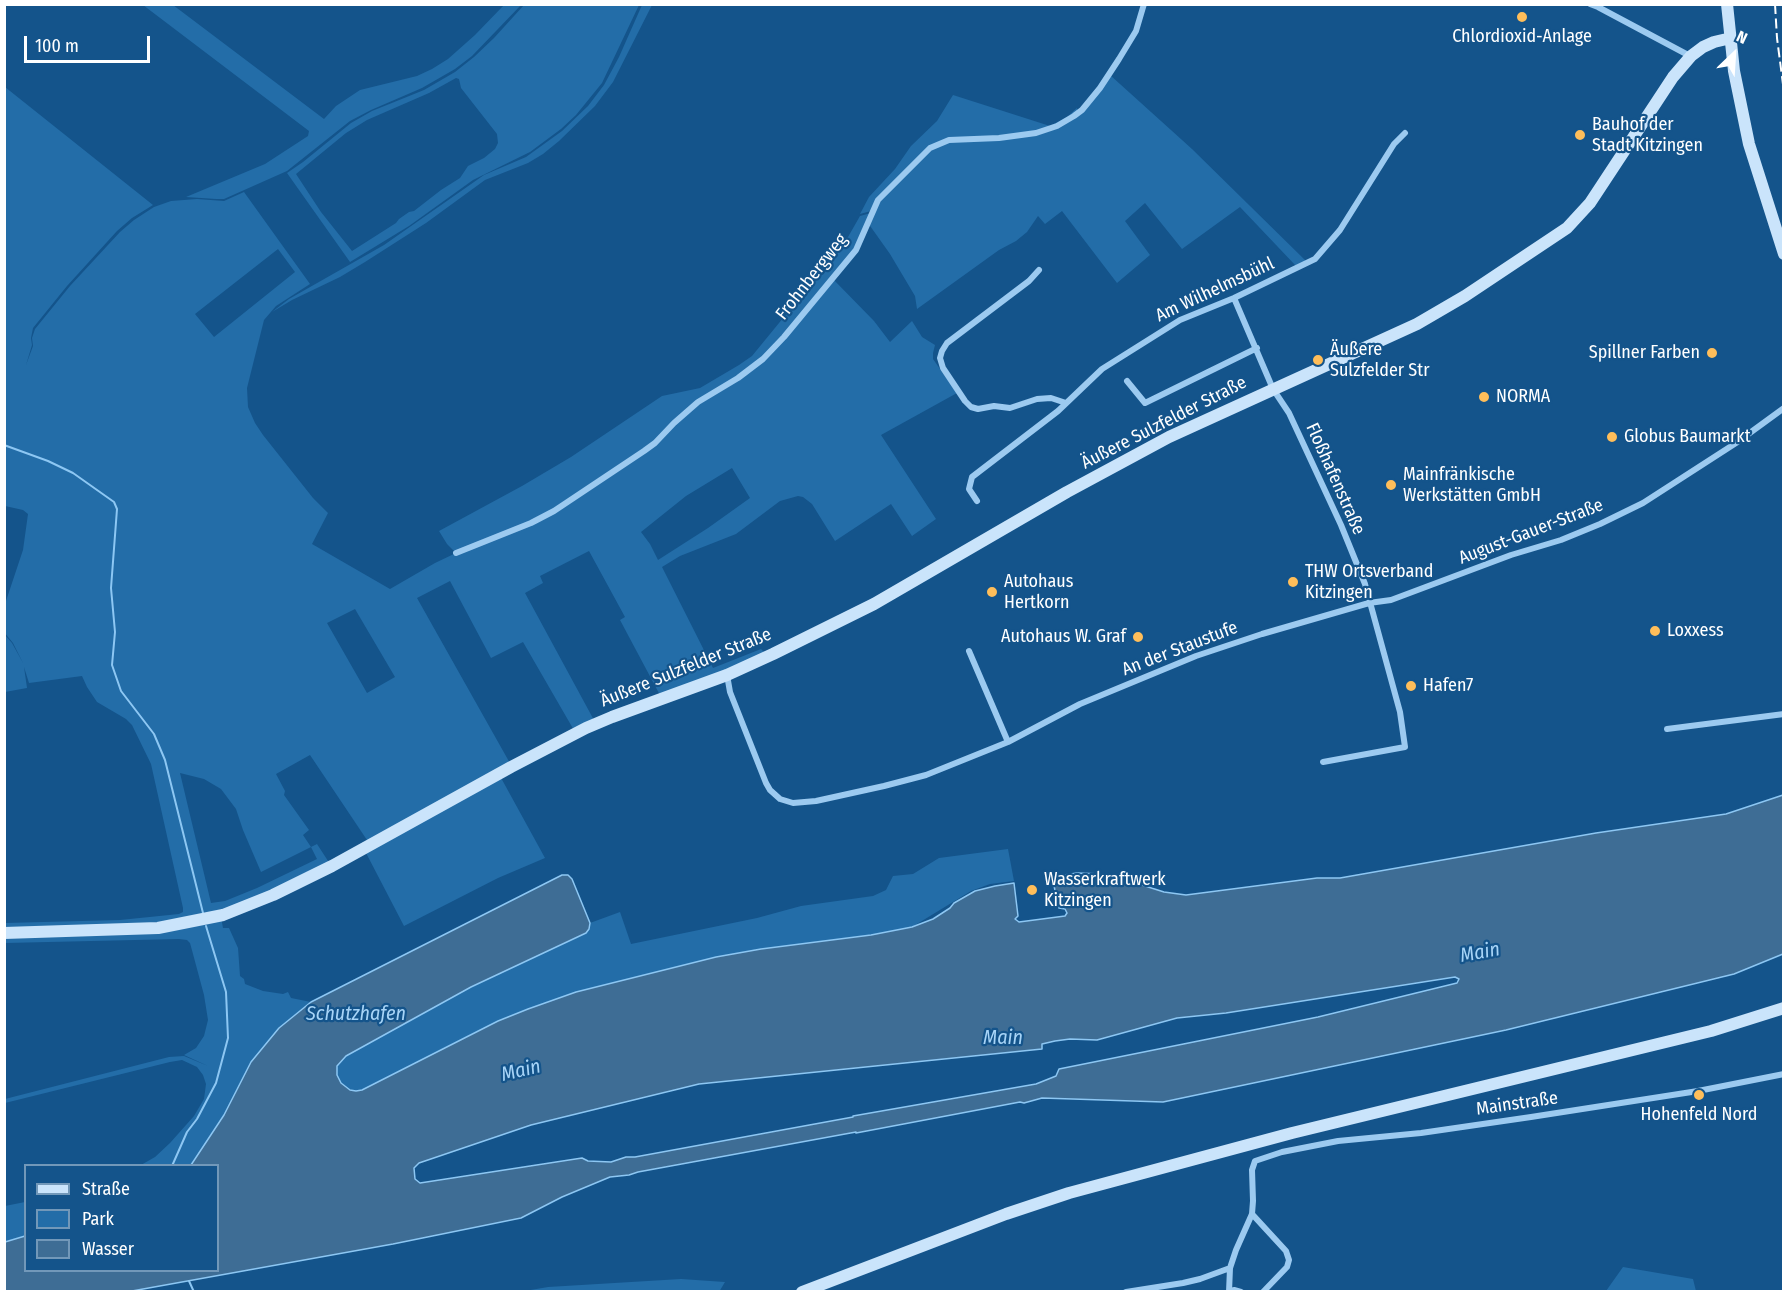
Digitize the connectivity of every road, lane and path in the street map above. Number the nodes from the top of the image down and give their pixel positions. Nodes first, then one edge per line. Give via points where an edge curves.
1 (1144, 4) edge
2 (1590, 4) edge
3 (1727, 4) edge
4 (1731, 38) junction
5 (1691, 56) junction
6 (1405, 133) dead end
7 (1784, 254) edge
8 (1039, 270) dead end
9 (1234, 298) junction
10 (1257, 348) junction
11 (1127, 381) dead end
12 (1274, 389) junction
13 (1066, 404) junction
14 (1784, 408) edge
15 (977, 501) dead end
16 (456, 553) dead end
17 (1370, 603) junction
18 (969, 651) dead end
19 (727, 675) junction
20 (1784, 714) edge
21 (1667, 729) dead end
22 (1008, 742) junction
23 (1323, 762) dead end
24 (4, 933) edge
25 (1784, 1008) edge
26 (1784, 1074) edge
27 (1252, 1214) junction
28 (1230, 1268) junction
29 (802, 1292) edge
30 (1126, 1292) edge
31 (1230, 1292) edge
32 (1241, 1292) edge
33 (1263, 1292) edge

1 - 16 street, Frohnbergweg via 1136,32 1082,110 1036,134 949,140 930,148 878,200 856,250 763,359 698,402 644,451 554,511
2 - 5 street
3 - 4 main road
4 - 5 main road, Äußere Sulzfelder Straße via 1709,44
4 - 7 main road via 1749,144
5 - 12 main road, Äußere Sulzfelder Straße via 1672,77 1590,203 1567,228 1417,324
6 - 9 street, Am Wilhelmsbühl via 1394,144 1340,230 1315,259
8 - 13 street via 948,343 940,358 965,401 978,409 1010,408 1051,398
9 - 10 street, Floßhafenstraße
9 - 13 street, Am Wilhelmsbühl via 1180,320 1117,359
10 - 11 street via 1145,403
10 - 12 street, Floßhafenstraße
12 - 17 street, Floßhafenstraße via 1341,525
12 - 19 main road, Äußere Sulzfelder Straße via 1169,437 874,604
13 - 15 street, Am Wilhelmsbühl via 972,477 969,489
14 - 17 street, August-Gauer-Straße via 1661,491 1600,524 1391,600
17 - 22 street, An der Staustufe via 1196,656 1080,704
17 - 23 street, Floßhafenstraße via 1400,712 1405,747
18 - 22 street
19 - 22 street, An der Staustufe via 765,783 775,795 793,803 884,786
19 - 24 main road, Äußere Sulzfelder Straße via 586,728 332,866 223,915 137,930
20 - 21 street
25 - 29 main road via 1729,1026 1292,1133 1080,1190
26 - 27 street, Mainstraße via 1531,1118 1338,1141 1282,1152 1256,1161 1252,1170
27 - 28 street
27 - 33 street via 1286,1251 1289,1260
28 - 30 street via 1200,1279
28 - 31 street
31 - 32 street

